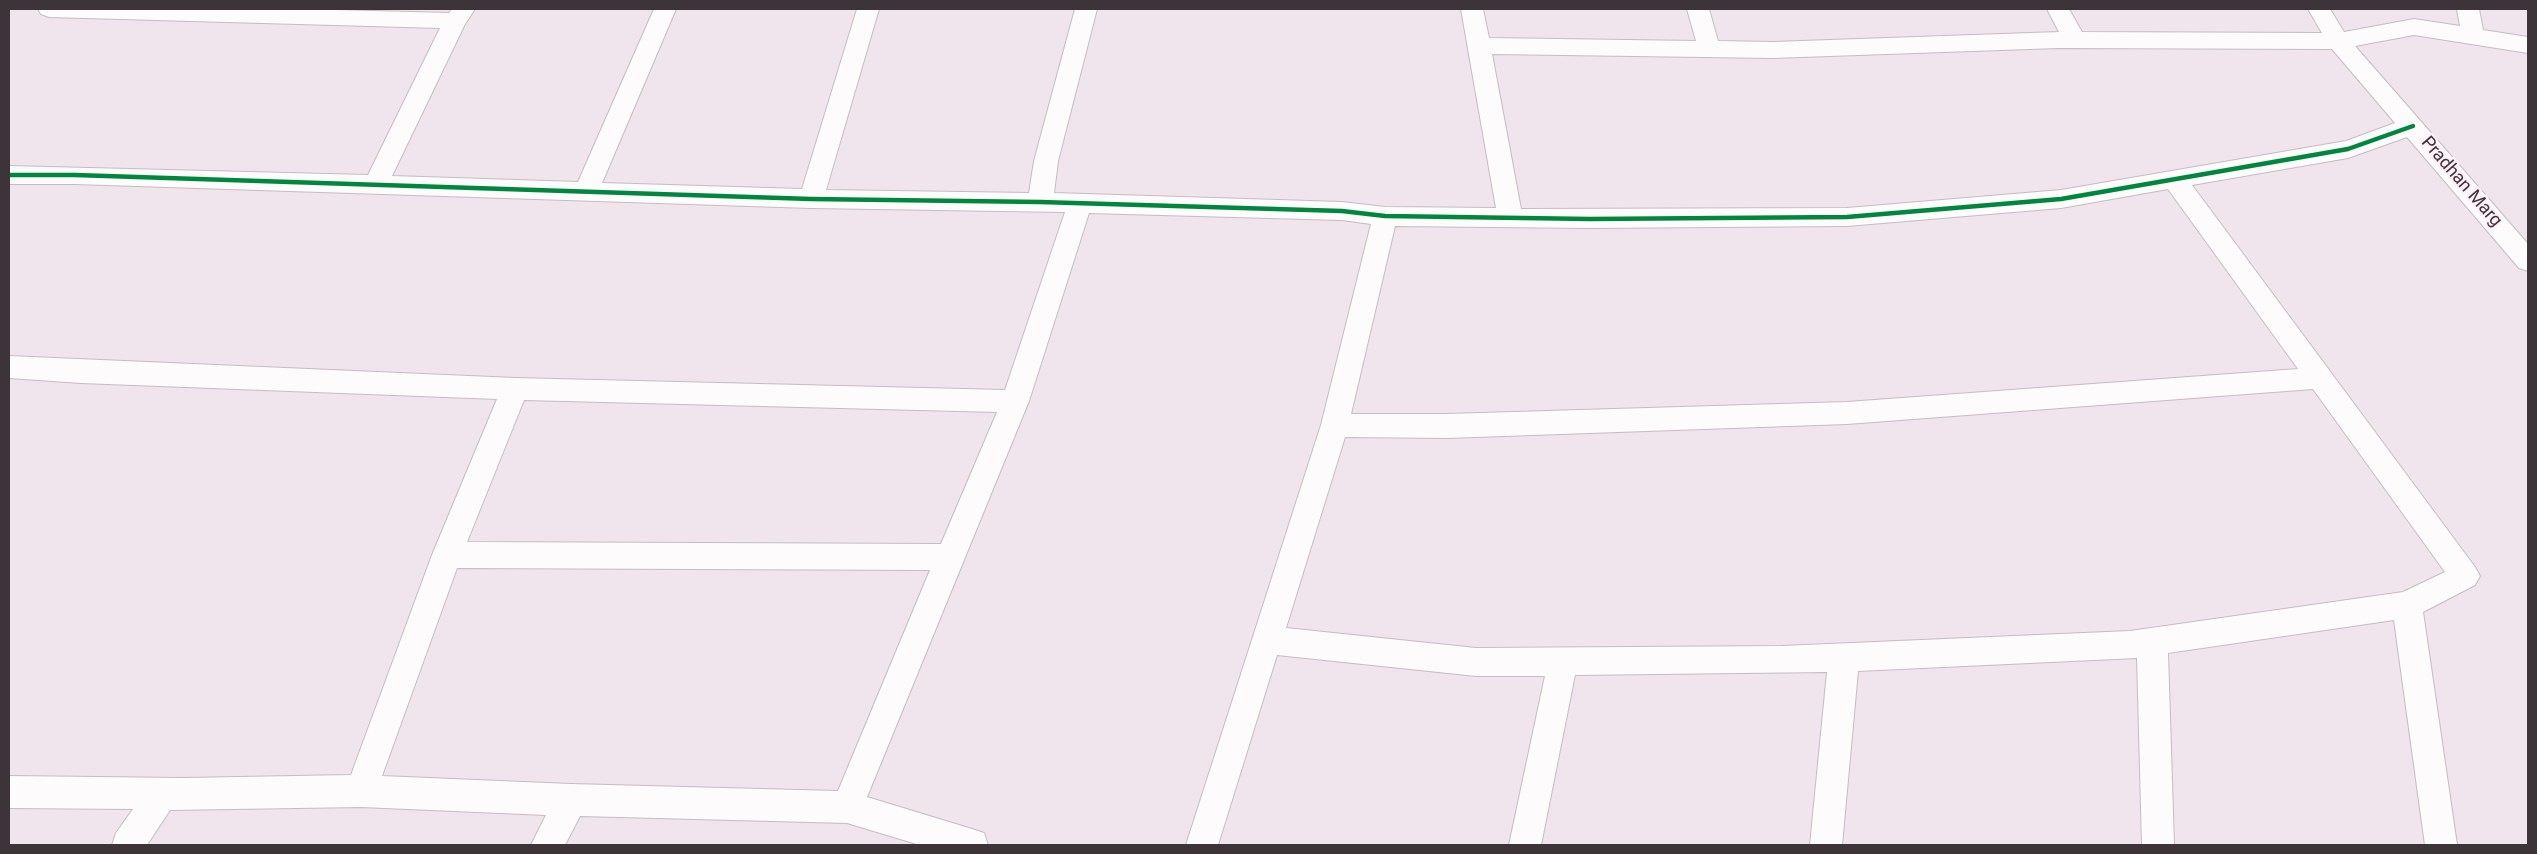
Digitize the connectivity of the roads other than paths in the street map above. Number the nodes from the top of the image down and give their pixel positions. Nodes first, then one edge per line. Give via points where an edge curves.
1 (49, 9) edge
2 (665, 9) edge
3 (868, 9) edge
4 (1086, 9) edge
5 (1472, 9) edge
6 (1698, 9) edge
7 (2058, 9) edge
8 (2319, 9) edge
9 (2468, 9) edge
10 (459, 15) edge
11 (2473, 36) junction
12 (2075, 40) junction
13 (2338, 41) junction
14 (2528, 45) edge
15 (1478, 46) junction
16 (1710, 48) junction
17 (2413, 126) junction
18 (9, 175) edge
19 (2174, 180) junction
20 (376, 185) junction
21 (586, 192) junction
22 (811, 199) junction
23 (1040, 202) junction
24 (1080, 203) junction
25 (1384, 216) junction
26 (1510, 216) junction
27 (2528, 261) edge
28 (9, 366) edge
29 (2319, 378) junction
30 (515, 389) junction
31 (1015, 401) junction
32 (1335, 425) junction
33 (447, 555) junction
34 (951, 557) junction
35 (2407, 605) junction
36 (1267, 640) junction
37 (2152, 642) junction
38 (1844, 658) junction
39 (1563, 661) junction
40 (361, 791) junction
41 (9, 792) edge
42 (162, 793) junction
43 (572, 800) junction
44 (847, 807) junction
45 (128, 845) edge
46 (547, 845) edge
47 (972, 845) edge
48 (1202, 845) edge
49 (1525, 845) edge
50 (1826, 845) edge
51 (2158, 845) edge
52 (2442, 845) edge

1 - 10 street
2 - 21 street
3 - 22 street
4 - 23 street via 1046,161
5 - 15 street
6 - 16 street
7 - 12 street
8 - 13 street, Pradhan Marg
9 - 11 street
10 - 20 street
11 - 13 street via 2414,27
11 - 14 street
12 - 13 street
12 - 16 street via 1773,50
13 - 17 street, Pradhan Marg
15 - 16 street
15 - 26 street
17 - 19 street via 2348,149
17 - 27 street, Pradhan Marg
18 - 20 street
19 - 26 street via 2061,199 1847,218 1590,219
19 - 29 street
20 - 21 street
21 - 22 street
22 - 23 street
23 - 24 street
24 - 25 street via 1342,210
24 - 31 street
25 - 26 street
25 - 32 street
28 - 30 street via 81,372
29 - 32 street via 1847,413 1447,426
29 - 35 street via 2465,576
30 - 31 street
30 - 33 street
31 - 34 street
32 - 36 street
33 - 34 street
33 - 40 street
34 - 44 street
35 - 37 street
35 - 52 street
36 - 39 street via 1476,662
36 - 48 street
37 - 38 street
37 - 51 street
38 - 39 street
38 - 50 street
39 - 49 street
40 - 42 street
40 - 43 street
41 - 42 street
42 - 45 street
43 - 44 street
43 - 46 street
44 - 47 street

